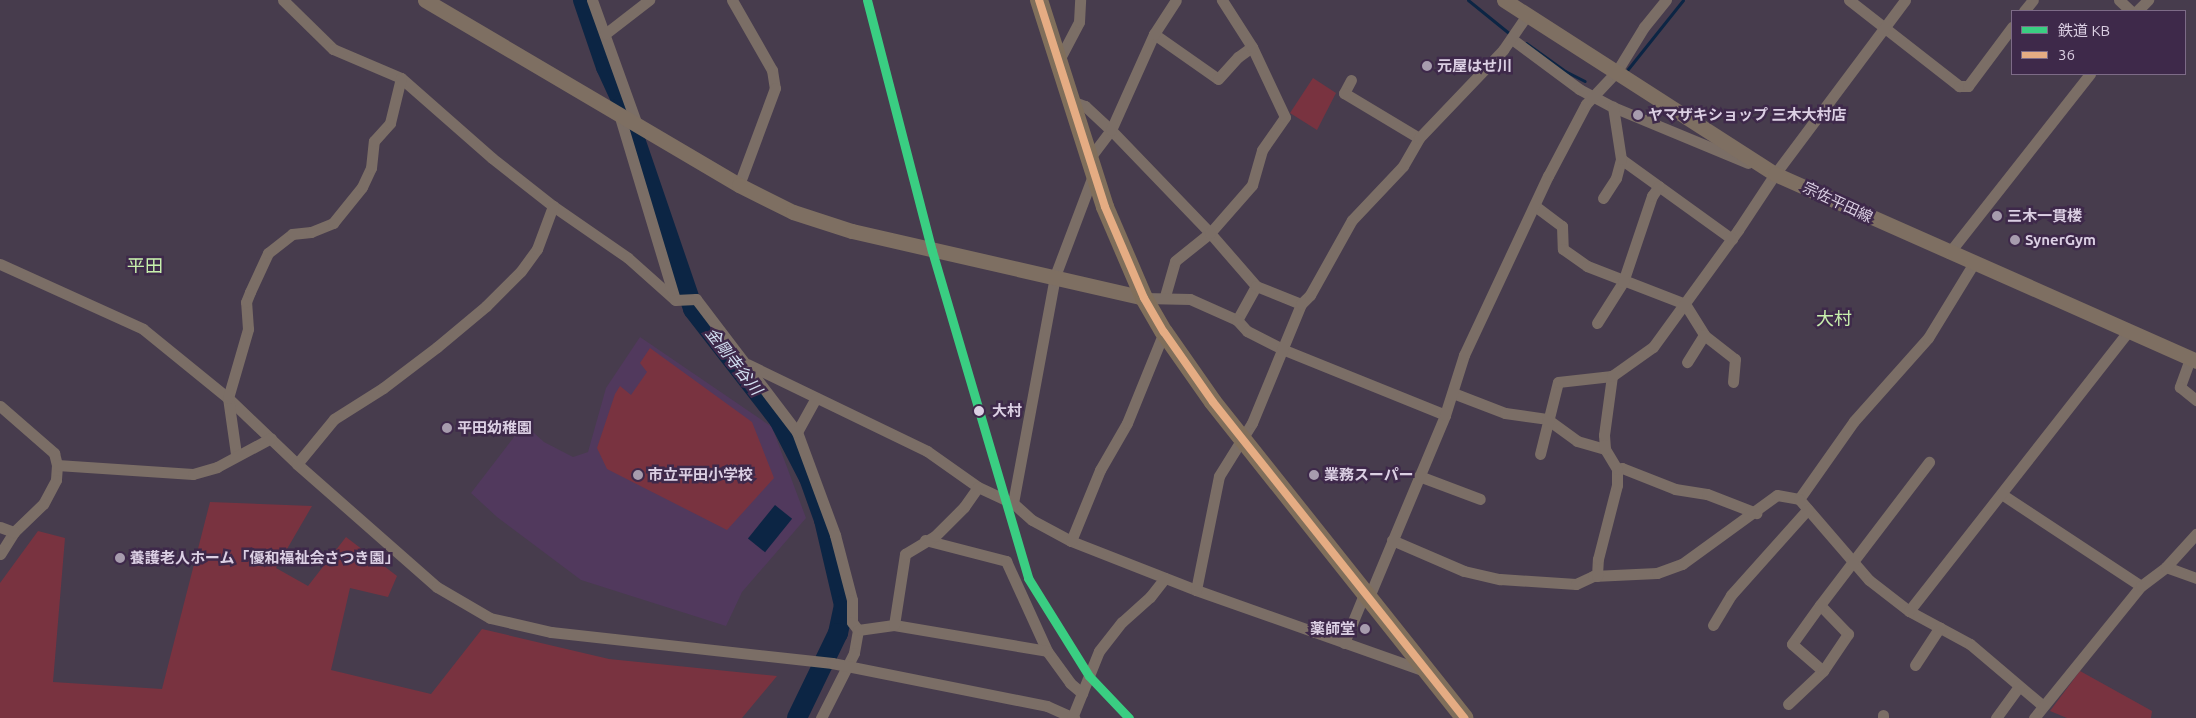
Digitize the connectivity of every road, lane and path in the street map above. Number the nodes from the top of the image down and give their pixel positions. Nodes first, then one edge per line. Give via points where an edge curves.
1 (283, 0) edge
2 (425, 0) edge
3 (592, 0) edge
4 (649, 0) edge
5 (732, 0) edge
6 (1039, 0) edge
7 (1080, 0) edge
8 (1176, 0) edge
9 (1222, 0) edge
10 (1504, 0) edge
11 (1666, 0) edge
12 (1849, 0) edge
13 (1905, 0) edge
14 (2033, 0) edge
15 (2119, 0) edge
16 (2148, 0) edge
17 (2025, 10) edge
18 (2130, 10) edge
19 (2138, 10) edge
20 (1527, 15) junction
21 (1884, 27) junction
22 (2011, 28) edge
23 (605, 34) junction
24 (1154, 34) junction
25 (1512, 38) junction
26 (1252, 47) junction
27 (1058, 62) junction
28 (1617, 71) junction
29 (2089, 75) edge
30 (401, 78) junction
31 (1351, 80) dead end
32 (1593, 96) junction
33 (1071, 101) junction
34 (1613, 107) junction
35 (619, 114) junction
36 (637, 125) junction
37 (1111, 130) junction
38 (1418, 138) junction
39 (1621, 159) junction
40 (1091, 166) junction
41 (1775, 174) junction
42 (739, 184) junction
43 (1658, 186) junction
44 (1604, 198) dead end
45 (553, 206) junction
46 (1535, 206) junction
47 (1210, 233) junction
48 (1732, 239) junction
49 (1949, 253) junction
50 (1974, 263) junction
51 (0, 264) edge
52 (1055, 276) junction
53 (1623, 282) junction
54 (1256, 286) junction
55 (1165, 296) junction
56 (1144, 298) junction
57 (675, 300) junction
58 (1301, 304) junction
59 (1685, 304) junction
60 (1237, 320) junction
61 (1597, 323) dead end
62 (1164, 332) junction
63 (2128, 332) junction
64 (1704, 335) junction
65 (1282, 348) junction
66 (2193, 360) edge
67 (1687, 362) dead end
68 (747, 364) junction
69 (1612, 376) junction
70 (1733, 382) dead end
71 (1453, 393) junction
72 (228, 398) junction
73 (816, 398) junction
74 (2196, 400) edge
75 (0, 406) edge
76 (1445, 415) junction
77 (1547, 419) junction
78 (797, 432) junction
79 (271, 438) junction
80 (1243, 439) junction
81 (1605, 449) junction
82 (236, 454) junction
83 (1540, 454) dead end
84 (1929, 462) dead end
85 (57, 464) junction
86 (297, 464) junction
87 (1617, 469) junction
88 (1419, 476) junction
89 (978, 487) junction
90 (2003, 495) junction
91 (1799, 498) junction
92 (1480, 499) dead end
93 (1013, 503) junction
94 (1808, 509) junction
95 (1756, 512) junction
96 (0, 527) edge
97 (14, 532) junction
98 (2196, 534) edge
99 (924, 540) junction
100 (1392, 540) junction
101 (1071, 541) junction
102 (0, 554) edge
103 (1853, 560) junction
104 (2166, 567) junction
105 (1597, 576) junction
106 (1165, 578) junction
107 (2196, 578) edge
108 (2141, 586) junction
109 (1196, 590) junction
110 (1367, 594) junction
111 (1820, 605) junction
112 (1909, 611) junction
113 (894, 625) junction
114 (1714, 625) dead end
115 (1940, 627) junction
116 (858, 630) junction
117 (1344, 643) junction
118 (1047, 651) junction
119 (1916, 664) dead end
120 (846, 666) junction
121 (1823, 671) junction
122 (1426, 672) junction
123 (2019, 686) junction
124 (1082, 693) junction
125 (1788, 704) dead end
126 (2042, 705) junction
127 (820, 718) edge
128 (1073, 718) edge
129 (1464, 718) edge
130 (1996, 718) edge
131 (2034, 718) edge

1 - 30 street via 333,49
2 - 35 street
3 - 23 street
4 - 23 street
5 - 42 street via 772,70 775,88
6 - 27 main road
7 - 27 street via 1079,22
8 - 24 street
9 - 26 street
10 - 20 street, 宗佐平田線
11 - 28 street via 1644,27
12 - 21 street
13 - 21 street
14 - 17 street
15 - 18 street
16 - 19 street
20 - 25 street
20 - 28 street, 宗佐平田線
21 - 22 street via 1959,86 1968,86
21 - 41 street
23 - 36 street
24 - 26 street via 1218,79
24 - 37 street
25 - 32 street
25 - 38 street
26 - 47 street via 1284,117 1262,150 1252,184
27 - 33 main road
28 - 32 street
28 - 41 street, 宗佐平田線
29 - 49 street
30 - 45 street
30 - 72 street via 390,122 374,141 371,168 362,188 333,222 311,232 292,234 268,252 246,302 248,329
31 - 38 street via 1344,93
32 - 34 street
32 - 46 street
33 - 37 street via 1085,106
33 - 40 main road
34 - 39 street
34 - 41 street
35 - 36 street
35 - 57 street
36 - 42 street
37 - 40 street
37 - 47 street
38 - 58 street via 1403,166 1352,220 1310,295
39 - 43 street
39 - 44 street via 1616,178
40 - 52 street
40 - 56 main road
41 - 48 street
41 - 49 street, 宗佐平田線
42 - 52 street via 793,212 852,232
43 - 48 street
43 - 53 street
45 - 57 street via 628,258
45 - 86 street via 537,249 503,289 437,347 334,419
46 - 53 street via 1562,226 1563,248 1588,266
46 - 71 street via 1464,355
47 - 54 street
47 - 55 street via 1175,261
48 - 59 street
49 - 50 street, 宗佐平田線
50 - 63 street, 宗佐平田線
50 - 91 street via 1928,338 1854,422
51 - 72 street via 143,329
52 - 56 street
52 - 93 street
53 - 59 street
53 - 61 street
54 - 58 street
54 - 60 street
55 - 56 street
55 - 60 street via 1190,299
56 - 62 main road
57 - 68 street via 696,299
58 - 65 street
59 - 64 street
59 - 69 street via 1653,347
60 - 65 street via 1247,331
62 - 80 main road
62 - 101 street via 1128,423 1100,470
63 - 66 street, 宗佐平田線
63 - 90 street
64 - 67 street
64 - 70 street via 1735,359
65 - 76 street
65 - 80 street
66 - 74 street via 2180,387
68 - 73 street
68 - 78 street
69 - 77 street via 1558,382
69 - 81 street
71 - 76 street
71 - 77 street via 1505,412
72 - 79 street
72 - 82 street
73 - 78 street
73 - 89 street via 926,452
75 - 85 street via 54,454
76 - 88 street
77 - 81 street via 1577,441
77 - 83 street
78 - 116 street via 835,535 852,600 852,622
79 - 82 street
79 - 86 street
80 - 109 street via 1219,476 1212,496
80 - 110 main road
81 - 87 street
82 - 85 street via 217,467 193,474
84 - 103 street
85 - 97 street via 56,480 43,504
86 - 120 street via 437,587 490,618 552,632
87 - 95 street
87 - 105 street via 1617,485 1598,559
88 - 92 street
88 - 100 street
89 - 93 street
89 - 99 street via 964,507 935,536
90 - 108 street
90 - 112 street
91 - 94 street
91 - 95 street via 1777,495
93 - 101 street via 1032,520
94 - 103 street
94 - 114 street via 1731,595
95 - 105 street via 1682,564 1657,573
96 - 97 street
97 - 102 street
98 - 104 street
99 - 113 street via 905,554
99 - 118 street via 1006,562
100 - 105 street via 1464,571 1500,579 1565,585
100 - 110 street
101 - 106 street
103 - 111 street
103 - 112 street via 1869,580
104 - 107 street
104 - 108 street
106 - 109 street
106 - 124 street via 1099,651
108 - 126 street
109 - 117 street
110 - 117 street
110 - 122 main road
111 - 121 street via 1848,634
111 - 121 street via 1792,644
112 - 115 street
113 - 116 street
113 - 118 street
115 - 119 street
115 - 123 street via 1970,644
116 - 120 street via 854,653
117 - 122 street
118 - 124 street via 1070,684
120 - 127 street
120 - 128 street via 1047,706
121 - 125 street
122 - 129 main road
123 - 126 street
123 - 130 street
124 - 128 street
126 - 131 street

